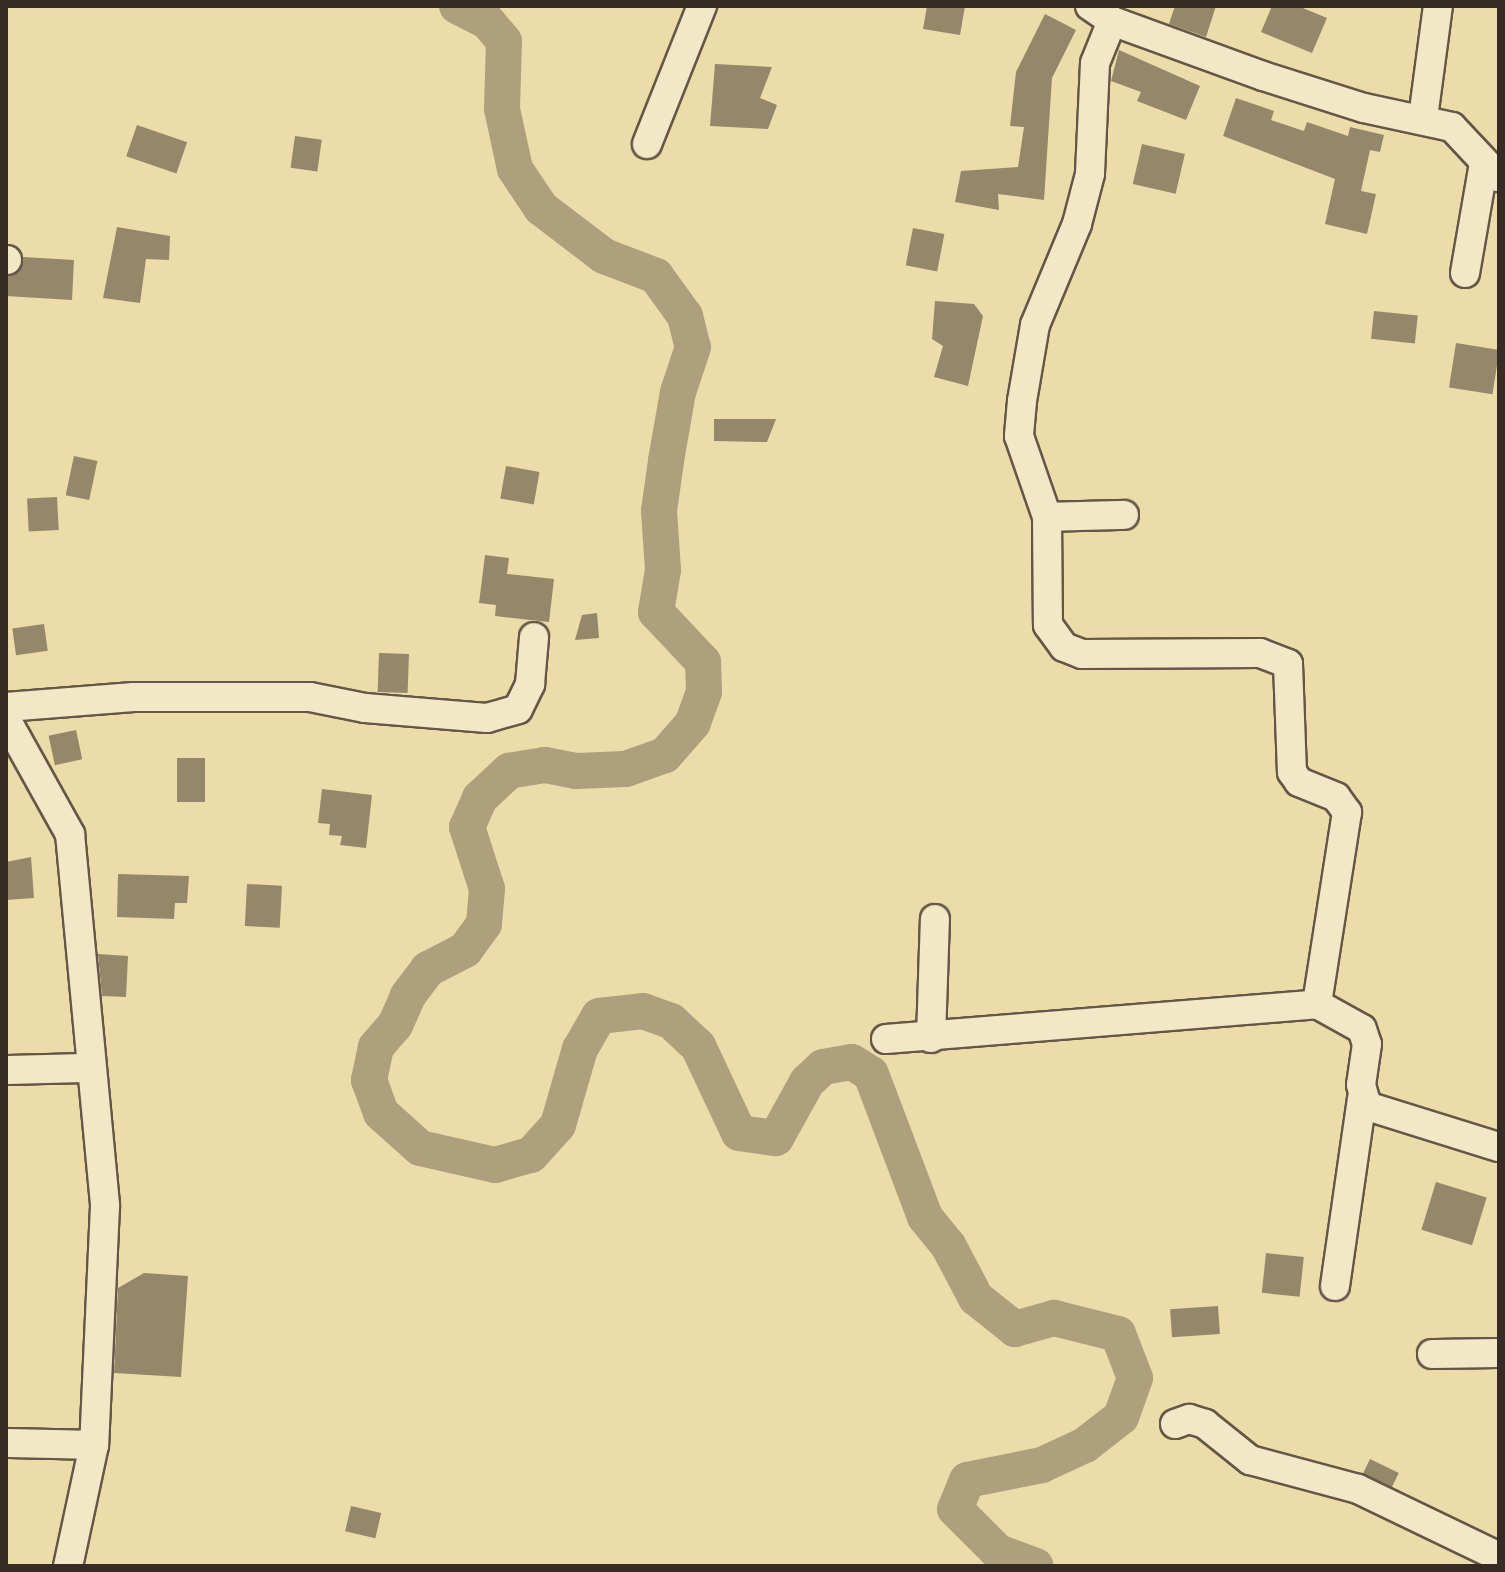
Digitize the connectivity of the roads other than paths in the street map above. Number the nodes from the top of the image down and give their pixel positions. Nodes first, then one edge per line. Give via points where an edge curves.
1 (702, 6) edge
2 (1438, 6) edge
3 (1101, 13) edge
4 (1423, 118) junction
5 (647, 144) dead end
6 (1492, 170) edge
7 (1465, 273) dead end
8 (1124, 515) dead end
9 (1047, 517) junction
10 (534, 637) dead end
11 (6, 707) edge
12 (6, 719) edge
13 (935, 919) dead end
14 (1317, 1004) junction
15 (931, 1038) junction
16 (886, 1039) dead end
17 (90, 1068) junction
18 (6, 1070) edge
19 (1362, 1099) junction
20 (1499, 1147) edge
21 (1335, 1286) dead end
22 (1499, 1353) edge
23 (1432, 1354) dead end
24 (1175, 1424) dead end
25 (6, 1443) edge
26 (94, 1445) junction
27 (1499, 1557) edge
28 (68, 1566) edge

1 - 5 street
2 - 4 street
3 - 4 street via 1364,108
3 - 9 street via 1090,174 1077,224 1035,325 1022,401 1019,436
4 - 6 street via 1452,127 1468,139
6 - 7 street
8 - 9 street
9 - 14 street via 1048,625 1064,647 1082,654 1260,653 1288,664 1292,772 1299,782 1336,797 1347,812
10 - 11 street via 530,684 518,709 487,718 365,708 310,697 134,697
12 - 17 street via 70,834
13 - 15 street
14 - 15 street
14 - 19 street via 1362,1029 1367,1044
15 - 16 street
17 - 18 street
17 - 26 street via 105,1206
19 - 20 street via 1379,1111
19 - 21 street
22 - 23 street
24 - 27 street via 1189,1419 1205,1424 1250,1460 1358,1489
25 - 26 street
26 - 28 street

